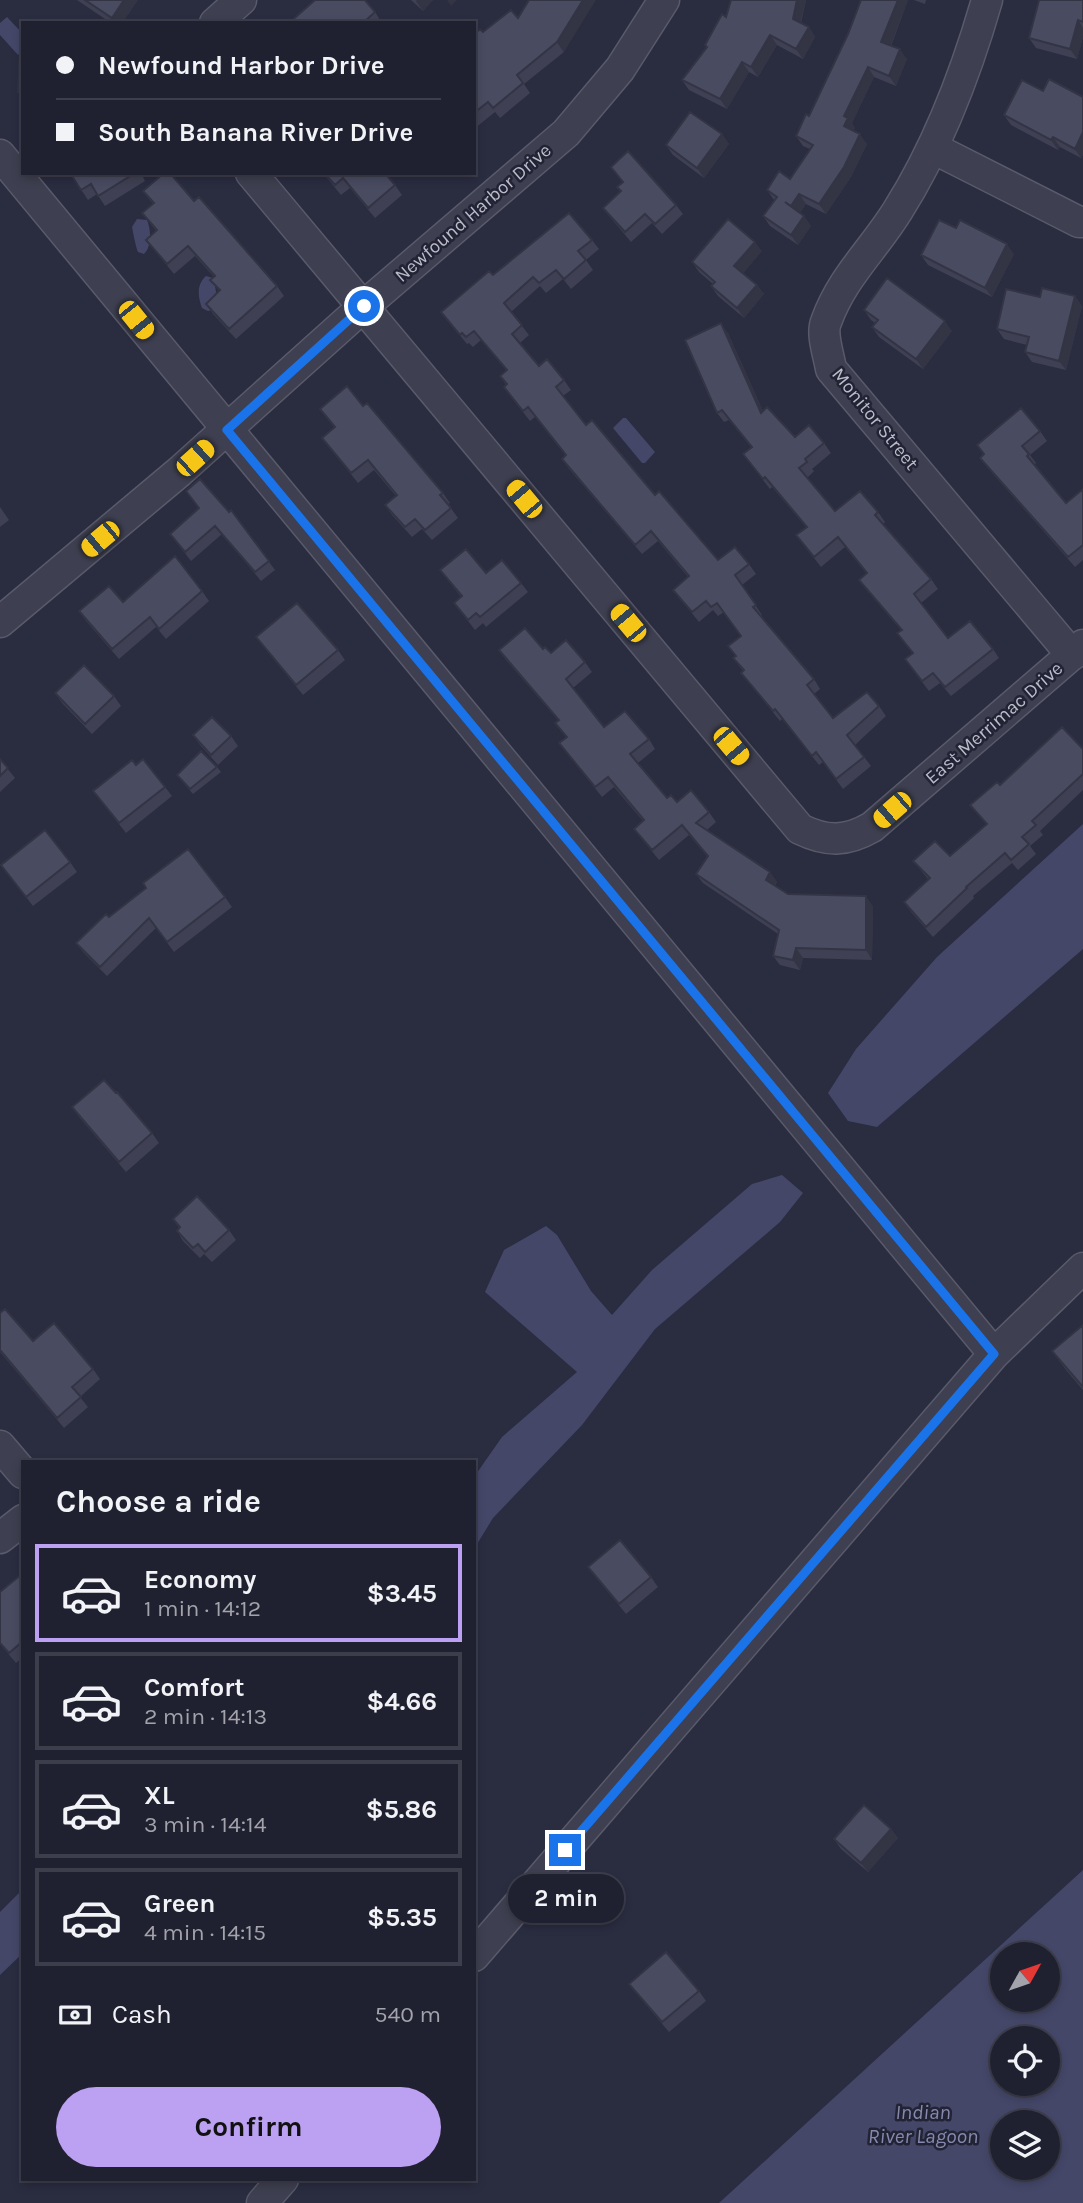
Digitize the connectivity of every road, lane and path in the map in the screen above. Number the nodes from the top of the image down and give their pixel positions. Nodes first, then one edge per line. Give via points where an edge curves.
1 (241, 0) edge
2 (663, 0) edge
3 (987, 0) edge
4 (217, 21) edge
5 (933, 148) junction
6 (0, 155) edge
7 (253, 175) edge
8 (1083, 222) edge
9 (364, 306) junction
10 (227, 430) junction
11 (0, 622) edge
12 (1077, 650) edge
13 (1083, 1268) edge
14 (994, 1354) junction
15 (0, 1446) edge
16 (21, 1471) edge
17 (21, 1522) edge
18 (0, 1538) edge
19 (476, 1954) edge
20 (281, 2181) edge
21 (262, 2203) edge

1 - 4 street
2 - 9 street, Newfound Harbor Drive via 620,69 566,133
3 - 5 street, Monitor Street via 970,58
5 - 8 street
5 - 12 street, Monitor Street via 897,211 841,287 824,325 831,369
6 - 10 street
7 - 9 street
9 - 10 street, Newfound Harbor Drive
9 - 12 street, East Merrimac Drive via 800,829 833,838 854,837 872,827
10 - 11 street, Newfound Harbor Drive
10 - 14 street
13 - 14 street
14 - 19 street
15 - 16 street
17 - 18 street
20 - 21 street

